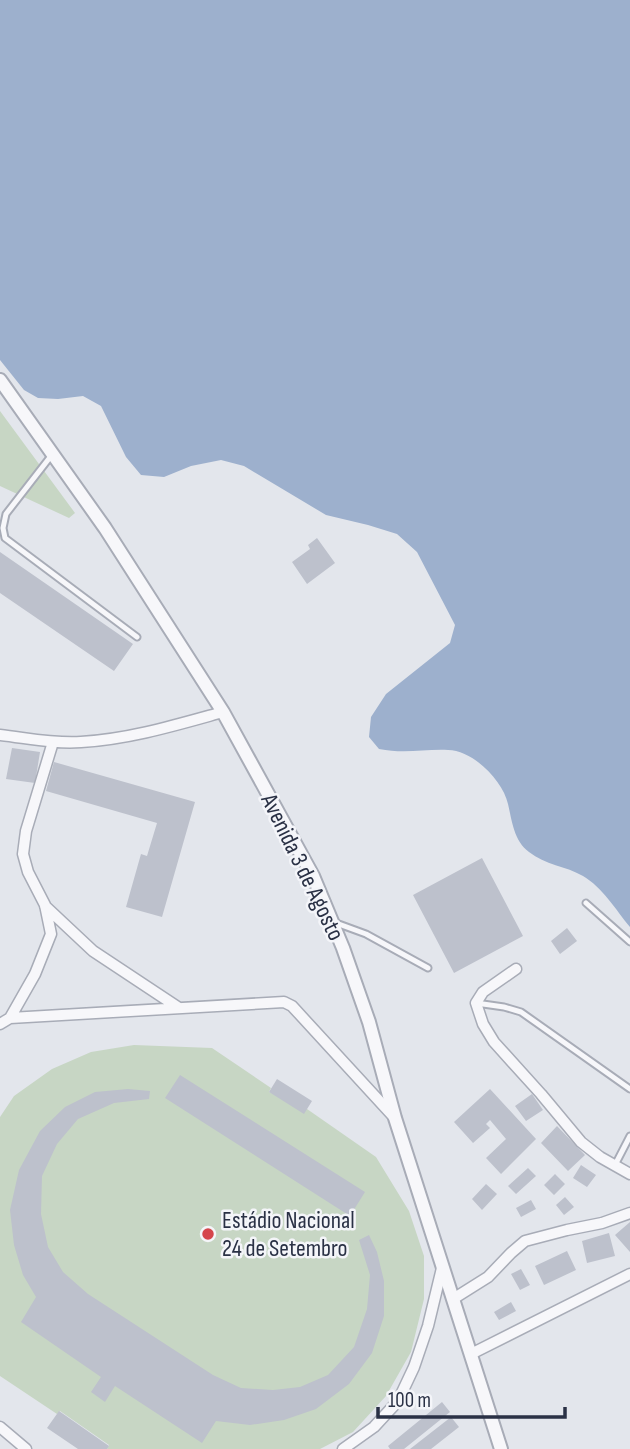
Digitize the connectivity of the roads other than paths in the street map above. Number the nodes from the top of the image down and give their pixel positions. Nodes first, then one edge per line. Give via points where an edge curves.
1 (0, 380) edge
2 (53, 454) junction
3 (137, 637) dead end
4 (223, 712) junction
5 (0, 735) edge
6 (53, 742) junction
7 (586, 903) dead end
8 (45, 905) junction
9 (333, 922) junction
10 (630, 942) edge
11 (428, 968) dead end
12 (516, 969) dead end
13 (476, 1003) junction
14 (179, 1008) junction
15 (10, 1018) junction
16 (0, 1024) edge
17 (630, 1088) edge
18 (395, 1118) junction
19 (630, 1136) edge
20 (615, 1164) junction
21 (630, 1174) edge
22 (630, 1213) edge
23 (442, 1268) junction
24 (630, 1274) edge
25 (453, 1299) junction
26 (471, 1354) junction
27 (0, 1427) edge
28 (26, 1449) edge
29 (343, 1449) edge
30 (501, 1449) edge

1 - 2 street, Avenida 3 de Agosto
2 - 3 lane via 6,514 5,538
2 - 4 street, Avenida 3 de Agosto
4 - 6 street via 147,733
4 - 9 street, Avenida 3 de Agosto via 313,876
5 - 6 street
6 - 8 street via 23,854
7 - 10 lane
8 - 14 street via 93,951
8 - 15 street via 51,934
9 - 11 lane via 366,934
9 - 18 street, Avenida 3 de Agosto via 369,1021
12 - 13 street via 483,992
13 - 17 lane via 521,1013
13 - 20 street via 494,1042 581,1142
14 - 15 street
14 - 18 street via 284,1002 292,1006
15 - 16 street
18 - 23 street, Avenida 3 de Agosto
19 - 20 lane
20 - 21 street
22 - 25 street via 526,1241 488,1278
23 - 25 street, Avenida 3 de Agosto
23 - 29 street via 428,1326 398,1401 374,1427
24 - 26 street
25 - 26 street, Avenida 3 de Agosto
26 - 30 street, Avenida 3 de Agosto
27 - 28 street

